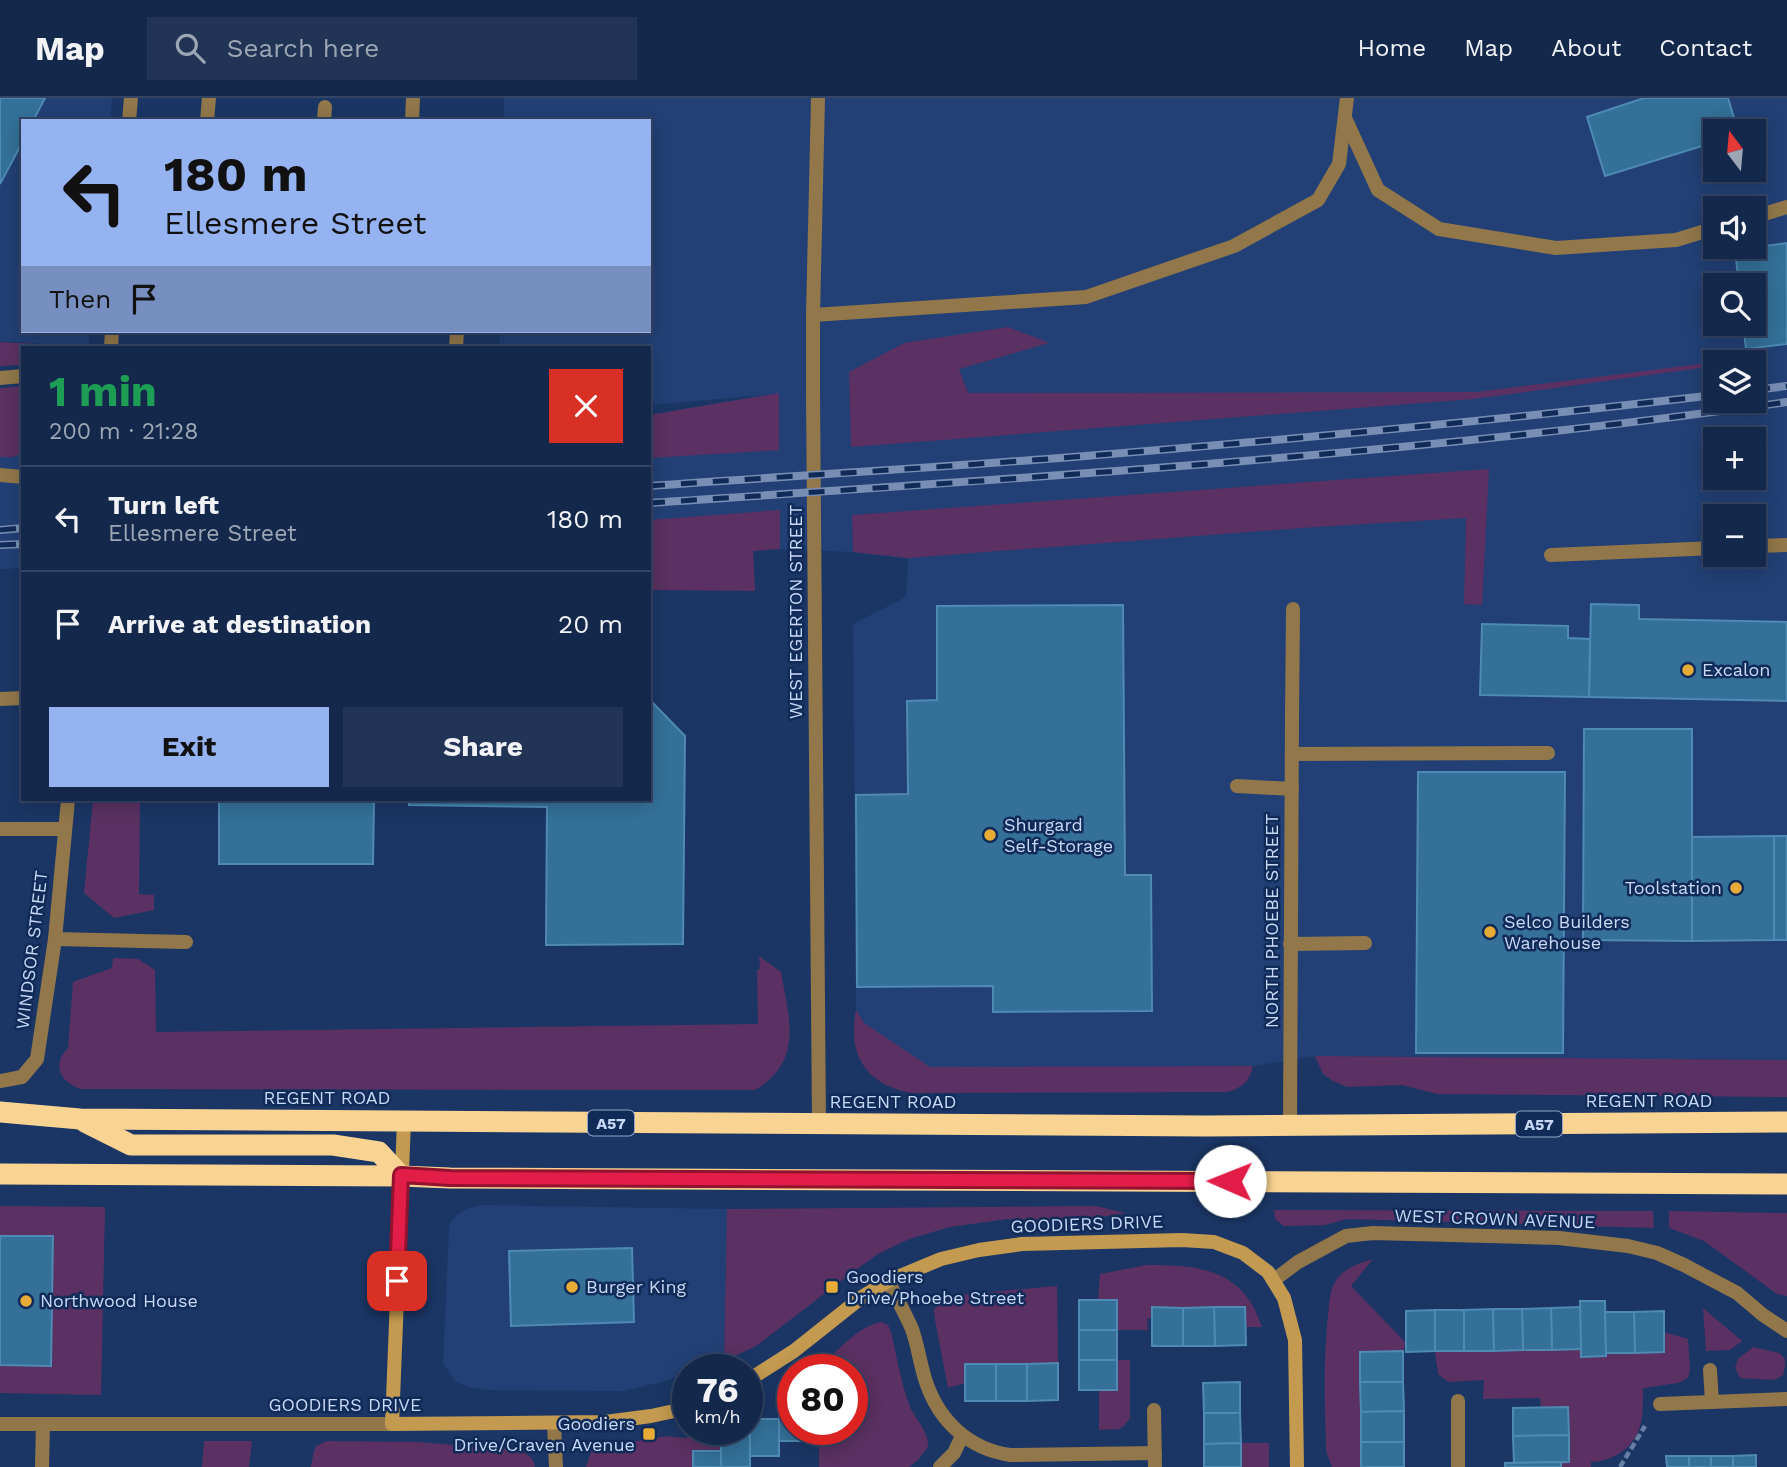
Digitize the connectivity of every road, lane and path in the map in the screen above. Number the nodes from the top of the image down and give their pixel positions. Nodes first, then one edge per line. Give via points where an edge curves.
1 (131, 98) edge
2 (209, 98) edge
3 (413, 98) edge
4 (818, 98) edge
5 (1347, 98) edge
6 (1345, 117) junction
7 (129, 119) edge
8 (207, 119) edge
9 (412, 119) edge
10 (1787, 207) edge
11 (1766, 213) edge
12 (1703, 232) edge
13 (813, 315) junction
14 (21, 376) edge
15 (0, 378) edge
16 (0, 475) edge
17 (21, 477) edge
18 (1787, 545) edge
19 (1766, 546) edge
20 (1703, 549) edge
21 (1551, 555) dead end
22 (1293, 609) dead end
23 (21, 698) edge
24 (0, 699) edge
25 (1548, 753) dead end
26 (1292, 754) junction
27 (1237, 786) dead end
28 (1292, 789) junction
29 (68, 801) edge
30 (0, 829) edge
31 (65, 829) junction
32 (55, 939) junction
33 (186, 942) dead end
34 (1365, 943) dead end
35 (1290, 944) junction
36 (0, 1081) edge
37 (0, 1112) edge
38 (80, 1119) junction
39 (404, 1121) junction
40 (1787, 1122) edge
41 (819, 1125) junction
42 (1290, 1126) junction
43 (0, 1174) edge
44 (401, 1175) junction
45 (1787, 1184) edge
46 (1274, 1280) junction
47 (888, 1281) junction
48 (1787, 1331) edge
49 (1710, 1370) dead end
50 (763, 1371) edge
51 (1787, 1399) edge
52 (1458, 1401) dead end
53 (1713, 1402) junction
54 (1660, 1404) dead end
55 (1154, 1410) dead end
56 (672, 1411) edge
57 (43, 1423) junction
58 (0, 1424) edge
59 (392, 1424) junction
60 (554, 1424) junction
61 (1645, 1426) dead end
62 (962, 1436) junction
63 (1155, 1460) edge
64 (42, 1467) edge
65 (556, 1467) edge
66 (940, 1467) edge
67 (1297, 1467) edge
68 (1458, 1467) edge
69 (1620, 1467) edge

1 - 7 street
2 - 8 street
3 - 9 street
4 - 13 street, WEST EGERTON STREET
5 - 6 street
6 - 12 street via 1378,190 1439,229 1556,248 1676,240
6 - 13 street via 1339,164 1318,200 1234,246 1086,297
10 - 11 street
13 - 41 street, WEST EGERTON STREET
14 - 15 street
16 - 17 street
18 - 19 street
20 - 21 street
22 - 26 street, NORTH PHOEBE STREET
23 - 24 street
25 - 26 street
26 - 28 street, NORTH PHOEBE STREET
27 - 28 street
28 - 35 street, NORTH PHOEBE STREET
29 - 31 street, WINDSOR STREET
30 - 31 street
31 - 32 street, WINDSOR STREET
32 - 33 street
32 - 36 street, WINDSOR STREET via 37,1059 22,1077
34 - 35 street
35 - 42 street, NORTH PHOEBE STREET
37 - 38 highway, REGENT ROAD / A57
38 - 39 highway, REGENT ROAD / A57
38 - 44 highway, A57 via 131,1145 333,1145 379,1152
39 - 41 highway, REGENT ROAD / A57
39 - 44 street
40 - 42 highway, REGENT ROAD / A57
41 - 42 highway, REGENT ROAD / A57
43 - 44 highway
44 - 45 highway
44 - 59 street
46 - 47 street, GOODIERS DRIVE via 1243,1253 1214,1242 1182,1240 1022,1244 941,1259
46 - 48 street, WEST CROWN AVENUE via 1346,1236 1373,1233 1593,1241 1657,1253 1685,1265 1737,1293
46 - 67 street via 1295,1340
47 - 50 street, GOODIERS DRIVE
47 - 62 street via 912,1330 932,1398
49 - 53 street
51 - 53 street
52 - 68 street
53 - 54 street
55 - 63 street
56 - 60 street, GOODIERS DRIVE
57 - 58 street, GOODIERS DRIVE
57 - 59 street, GOODIERS DRIVE
57 - 64 street
59 - 60 street, GOODIERS DRIVE
60 - 65 street
61 - 69 path
62 - 63 street via 982,1448 1010,1455
62 - 66 street

